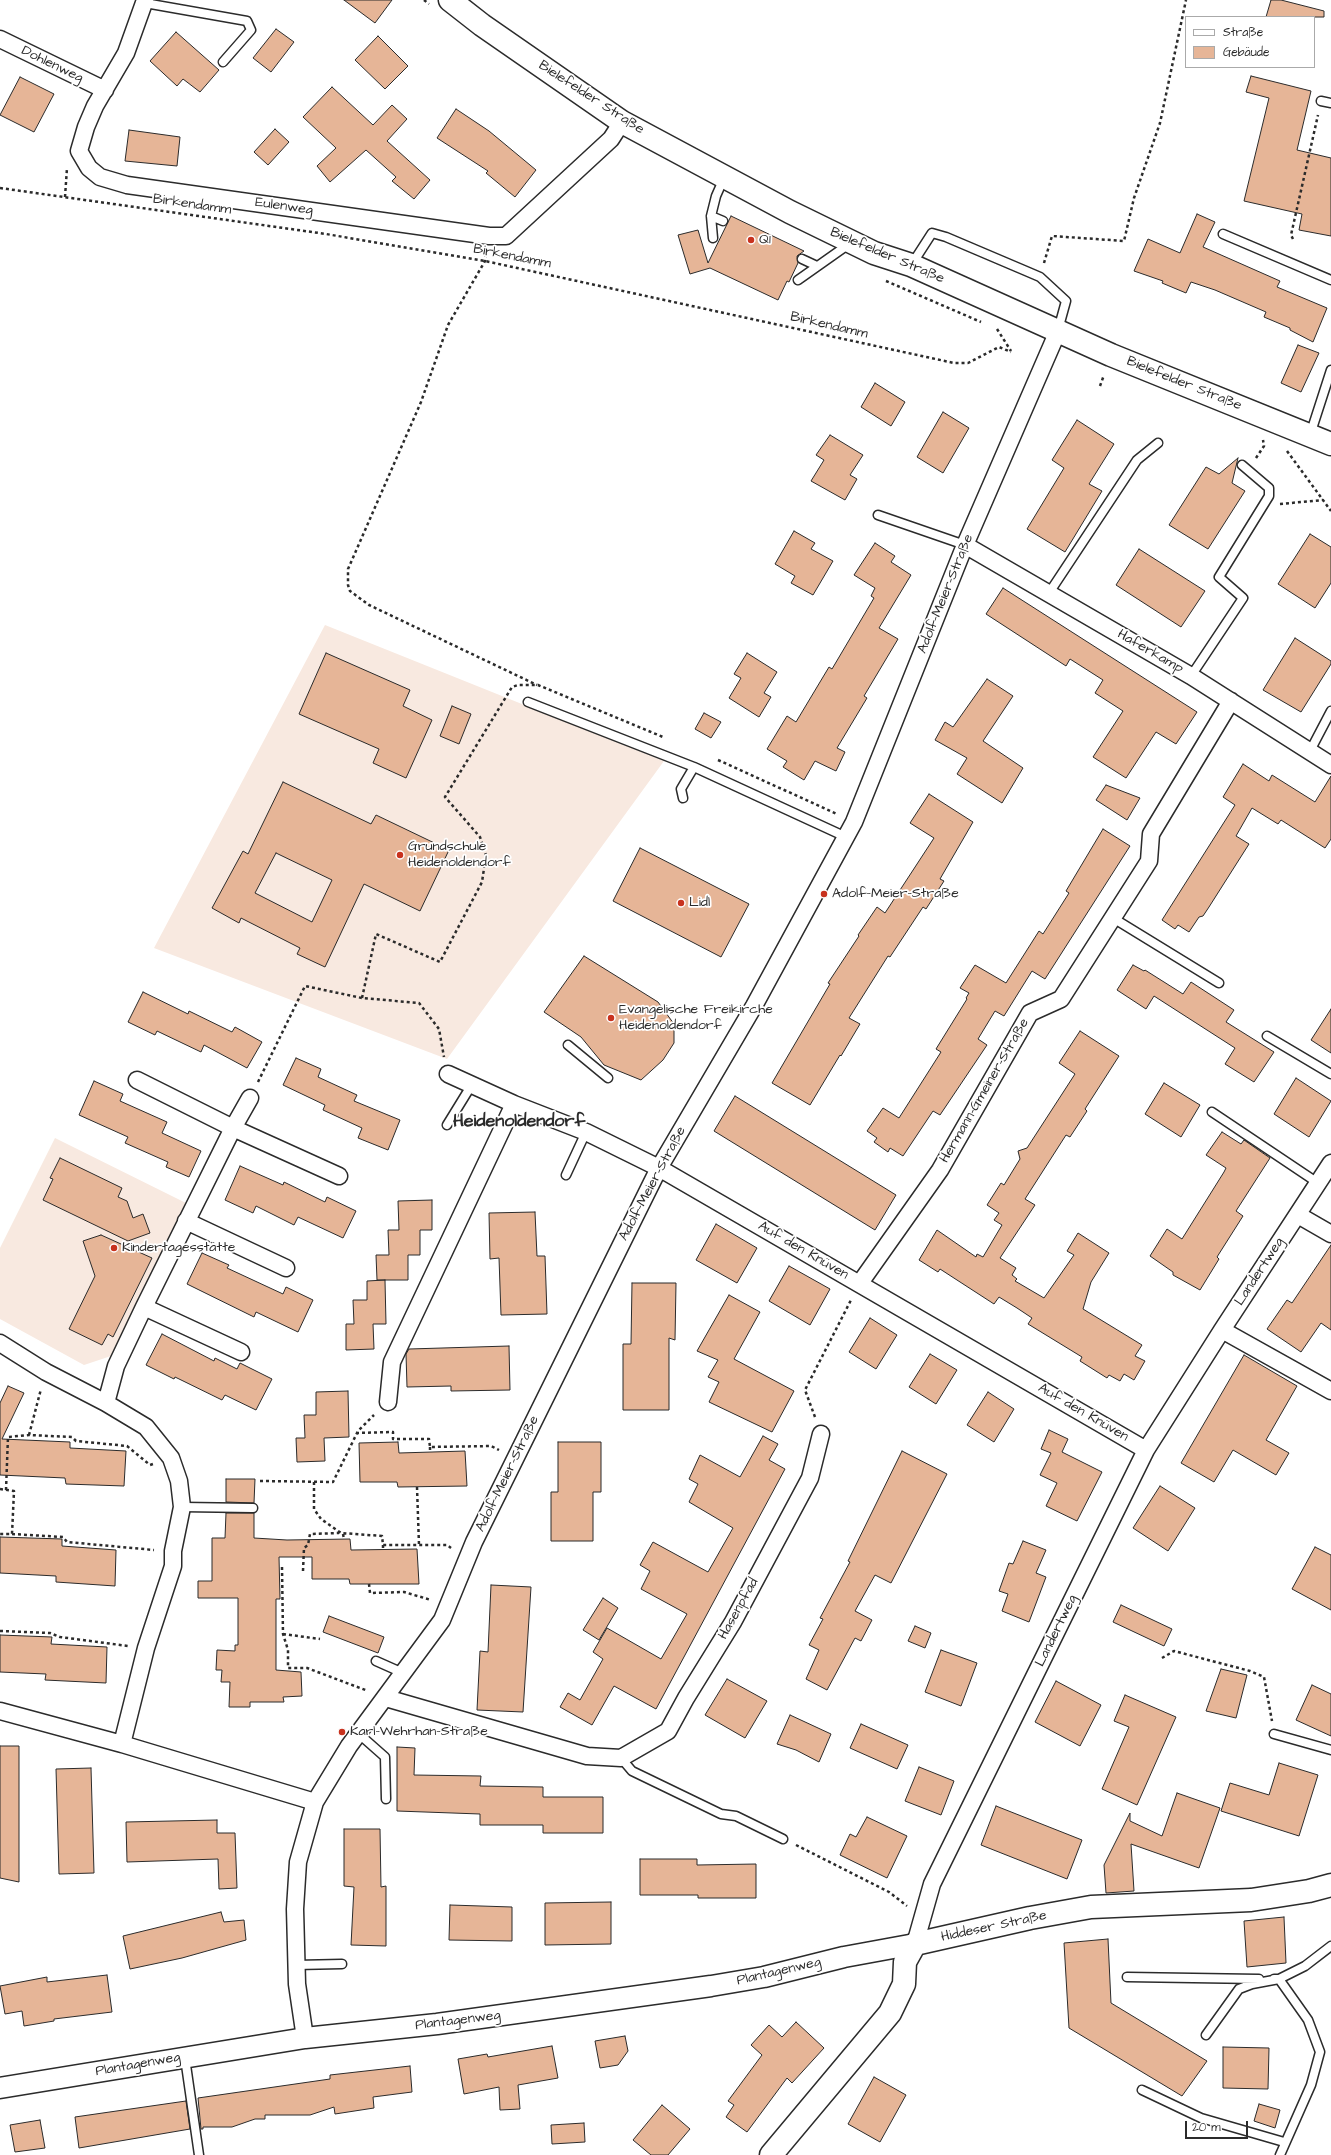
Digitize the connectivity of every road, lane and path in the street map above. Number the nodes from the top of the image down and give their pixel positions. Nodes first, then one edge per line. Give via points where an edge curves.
1 (450, 0) edge
2 (1186, 0) edge
3 (145, 1) edge
4 (0, 39) edge
5 (223, 62) dead end
6 (105, 90) junction
7 (1321, 101) joint
8 (1331, 103) edge
9 (622, 122) junction
10 (724, 178) junction
11 (0, 188) edge
12 (712, 216) junction
13 (723, 221) dead end
14 (1223, 234) dead end
15 (713, 238) dead end
16 (1293, 239) dead end
17 (851, 242) junction
18 (802, 259) dead end
19 (485, 261) junction
20 (912, 265) junction
21 (817, 266) junction
22 (1040, 277) junction
23 (798, 280) dead end
24 (1331, 280) edge
25 (1058, 331) junction
26 (1011, 352) dead end
27 (1331, 370) edge
28 (1310, 435) junction
29 (1262, 436) dead end
30 (1158, 443) dead end
31 (1287, 444) dead end
32 (1331, 444) edge
33 (1242, 465) joint
34 (1269, 496) junction
35 (1324, 500) junction
36 (1331, 511) edge
37 (878, 515) dead end
38 (965, 545) junction
39 (1050, 593) junction
40 (1191, 676) junction
41 (538, 685) dead end
42 (1232, 701) junction
43 (528, 702) dead end
44 (497, 711) dead end
45 (1331, 711) edge
46 (1310, 751) junction
47 (1331, 765) edge
48 (694, 767) junction
49 (683, 798) dead end
50 (846, 837) junction
51 (1113, 918) junction
52 (1219, 983) dead end
53 (362, 998) junction
54 (1267, 1036) dead end
55 (568, 1045) dead end
56 (448, 1074) joint
57 (1331, 1074) edge
58 (608, 1078) dead end
59 (137, 1080) dead end
60 (471, 1086) junction
61 (250, 1098) joint
62 (514, 1104) junction
63 (1212, 1112) dead end
64 (447, 1125) dead end
65 (233, 1128) junction
66 (586, 1132) junction
67 (1331, 1163) edge
68 (659, 1168) junction
69 (566, 1175) dead end
70 (339, 1176) dead end
71 (1318, 1184) junction
72 (1298, 1215) junction
73 (186, 1221) junction
74 (1331, 1234) edge
75 (286, 1268) dead end
76 (860, 1283) junction
77 (144, 1306) junction
78 (1222, 1330) junction
79 (1, 1345) edge
80 (241, 1352) dead end
81 (46, 1372) junction
82 (1331, 1390) edge
83 (388, 1402) joint
84 (106, 1403) junction
85 (356, 1434) junction
86 (821, 1434) joint
87 (29, 1435) junction
88 (430, 1448) junction
89 (1146, 1450) junction
90 (430, 1452) dead end
91 (171, 1458) junction
92 (516, 1458) junction
93 (260, 1481) dead end
94 (314, 1482) junction
95 (418, 1487) dead end
96 (0, 1489) edge
97 (6, 1490) junction
98 (182, 1507) junction
99 (253, 1508) dead end
100 (340, 1533) junction
101 (0, 1534) edge
102 (12, 1534) junction
103 (343, 1534) junction
104 (344, 1539) dead end
105 (383, 1545) junction
106 (419, 1545) junction
107 (383, 1550) dead end
108 (173, 1551) junction
109 (469, 1556) junction
110 (282, 1567) dead end
111 (303, 1570) dead end
112 (369, 1584) dead end
113 (448, 1606) junction
114 (0, 1631) edge
115 (283, 1634) junction
116 (320, 1639) dead end
117 (146, 1648) junction
118 (1162, 1658) dead end
119 (376, 1661) dead end
120 (403, 1672) junction
121 (364, 1689) dead end
122 (386, 1698) junction
123 (0, 1711) edge
124 (359, 1734) junction
125 (1274, 1734) joint
126 (122, 1744) junction
127 (1331, 1750) edge
128 (621, 1758) junction
129 (386, 1799) dead end
130 (315, 1802) junction
131 (783, 1839) joint
132 (1331, 1885) edge
133 (926, 1910) junction
134 (915, 1944) junction
135 (1331, 1946) edge
136 (342, 1964) dead end
137 (296, 1965) junction
138 (1128, 1977) dead end
139 (1279, 1979) junction
140 (1206, 2035) dead end
141 (305, 2038) junction
142 (185, 2057) junction
143 (0, 2088) edge
144 (1142, 2090) dead end
145 (1284, 2142) junction
146 (198, 2155) edge
147 (771, 2155) edge
148 (1280, 2155) edge

1 - 9 main road, Bielefelder Straße
2 - 22 path via 1160,123 1134,198 1124,241 1052,236
3 - 5 lane via 246,21 251,30
3 - 6 street, Eulenweg via 126,53
4 - 6 street, Dohlenweg
6 - 9 street, Eulenweg via 86,127 80,151 90,168 100,177 127,185 489,236 506,236 611,139
7 - 8 lane
7 - 16 path via 1291,235
9 - 10 main road, Bielefelder Straße
10 - 12 lane via 716,196
10 - 17 main road, Bielefelder Straße
11 - 19 path, Birkendamm via 326,234
12 - 13 lane
12 - 15 lane
14 - 24 lane
17 - 20 main road, Bielefelder Straße via 874,253
17 - 21 lane
18 - 21 lane
19 - 26 path, Birkendamm via 954,363 968,364 999,347
19 - 41 path via 448,325 421,402 348,569 348,585 350,591 368,605
20 - 22 lane via 932,233
20 - 25 main road, Bielefelder Straße
21 - 23 lane
22 - 25 lane via 1066,301
25 - 28 main road, Bielefelder Straße
25 - 38 street, Adolf-Meier-Straße
27 - 28 lane
28 - 32 main road, Bielefelder Straße
29 - 33 path via 1264,446 1256,458
30 - 39 lane via 1137,460
31 - 35 path via 1287,450
33 - 34 lane via 1269,488
34 - 35 path via 1274,505
34 - 40 lane via 1219,577 1243,598
35 - 36 path
37 - 38 lane
38 - 39 street, Haferkamp
38 - 50 street, Adolf-Meier-Straße
39 - 40 street, Haferkamp
40 - 42 street, Haferkamp
42 - 46 street, Haferkamp
42 - 51 street, Hermann-Gmeiner-Straße via 1151,834 1149,861
43 - 48 lane
44 - 53 path via 445,797 480,837 486,855 482,882 440,962 376,934
45 - 46 lane
46 - 47 street, Haferkamp
48 - 49 lane via 681,789
48 - 50 lane
50 - 68 street, Adolf-Meier-Straße via 754,1006
51 - 52 lane
51 - 76 street, Hermann-Gmeiner-Straße via 1061,999 1030,1013 940,1170
53 - 56 path via 419,1003 439,1029
53 - 61 path via 305,986
54 - 57 lane
55 - 58 lane
56 - 60 street, Auf den Knüven
59 - 65 street
60 - 62 street, Auf den Knüven
60 - 64 lane
61 - 65 street
62 - 66 street, Auf den Knüven
62 - 83 street via 392,1362
63 - 71 lane
65 - 70 street
65 - 73 street
66 - 68 street, Auf den Knüven
66 - 69 lane
67 - 71 street, Landertweg
68 - 76 street, Auf den Knüven
68 - 92 street, Adolf-Meier-Straße
71 - 72 street, Landertweg
72 - 74 street
72 - 78 street, Landertweg
73 - 75 street
73 - 77 street
76 - 86 path via 805,1390
76 - 89 street, Auf den Knüven
77 - 80 street
77 - 84 street via 116,1366
78 - 82 street
78 - 89 street, Landertweg
79 - 81 street
81 - 84 street
81 - 87 path
83 - 85 path
84 - 91 street via 146,1427
85 - 88 path via 393,1432 393,1441 429,1439
85 - 94 path via 333,1482
86 - 128 street, Hasenpfad via 810,1478 733,1622 668,1731
87 - 91 path via 72,1437 76,1441 127,1446 150,1465
87 - 97 path via 8,1437
88 - 90 path
88 - 92 path via 490,1446
89 - 133 street, Landertweg via 932,1884
91 - 98 street via 179,1481
92 - 109 street, Adolf-Meier-Straße
93 - 94 path
94 - 100 path via 314,1509 321,1519
95 - 106 path
96 - 97 path
97 - 102 path via 14,1491
98 - 99 lane
98 - 108 street
100 - 103 path
100 - 111 path via 310,1534 308,1545 304,1548
101 - 102 path
102 - 108 path via 63,1537 67,1542
103 - 104 path
103 - 105 path via 382,1536
105 - 106 path
105 - 107 path
106 - 109 path via 446,1545
108 - 117 street via 173,1566
109 - 113 street, Adolf-Meier-Straße
110 - 115 path
112 - 113 path via 370,1593 404,1592
113 - 120 street, Adolf-Meier-Straße via 442,1620
114 - 117 path via 50,1633 60,1637
115 - 116 path
115 - 121 path via 288,1650 288,1668 307,1668
117 - 126 street
118 - 125 path via 1174,1651 1264,1678
119 - 120 lane
120 - 122 street, Adolf-Meier-Straße
122 - 124 street, Adolf-Meier-Straße
122 - 128 street via 587,1756
123 - 126 street
124 - 129 lane via 385,1757
124 - 130 street, Adolf-Meier-Straße
125 - 127 lane
126 - 130 street
128 - 131 lane via 632,1771 721,1814 736,1816
130 - 137 street, Adolf-Meier-Straße via 298,1862 294,1915
131 - 133 path via 889,1892 910,1908
132 - 134 main road, Hiddeser Straße via 1310,1891 1250,1900 1091,1907
133 - 134 street, Landertweg
134 - 141 street, Plantagenweg via 711,1986 437,2024
134 - 147 main road via 905,1962 904,1984 890,2013
135 - 139 lane via 1305,1966
136 - 137 lane
137 - 141 street, Adolf-Meier-Straße
138 - 139 lane
139 - 140 lane via 1239,1989
139 - 145 lane via 1308,2020 1320,2052 1311,2085
141 - 142 street, Plantagenweg
142 - 143 street, Plantagenweg
142 - 146 lane
144 - 145 lane via 1201,2118
145 - 148 lane

